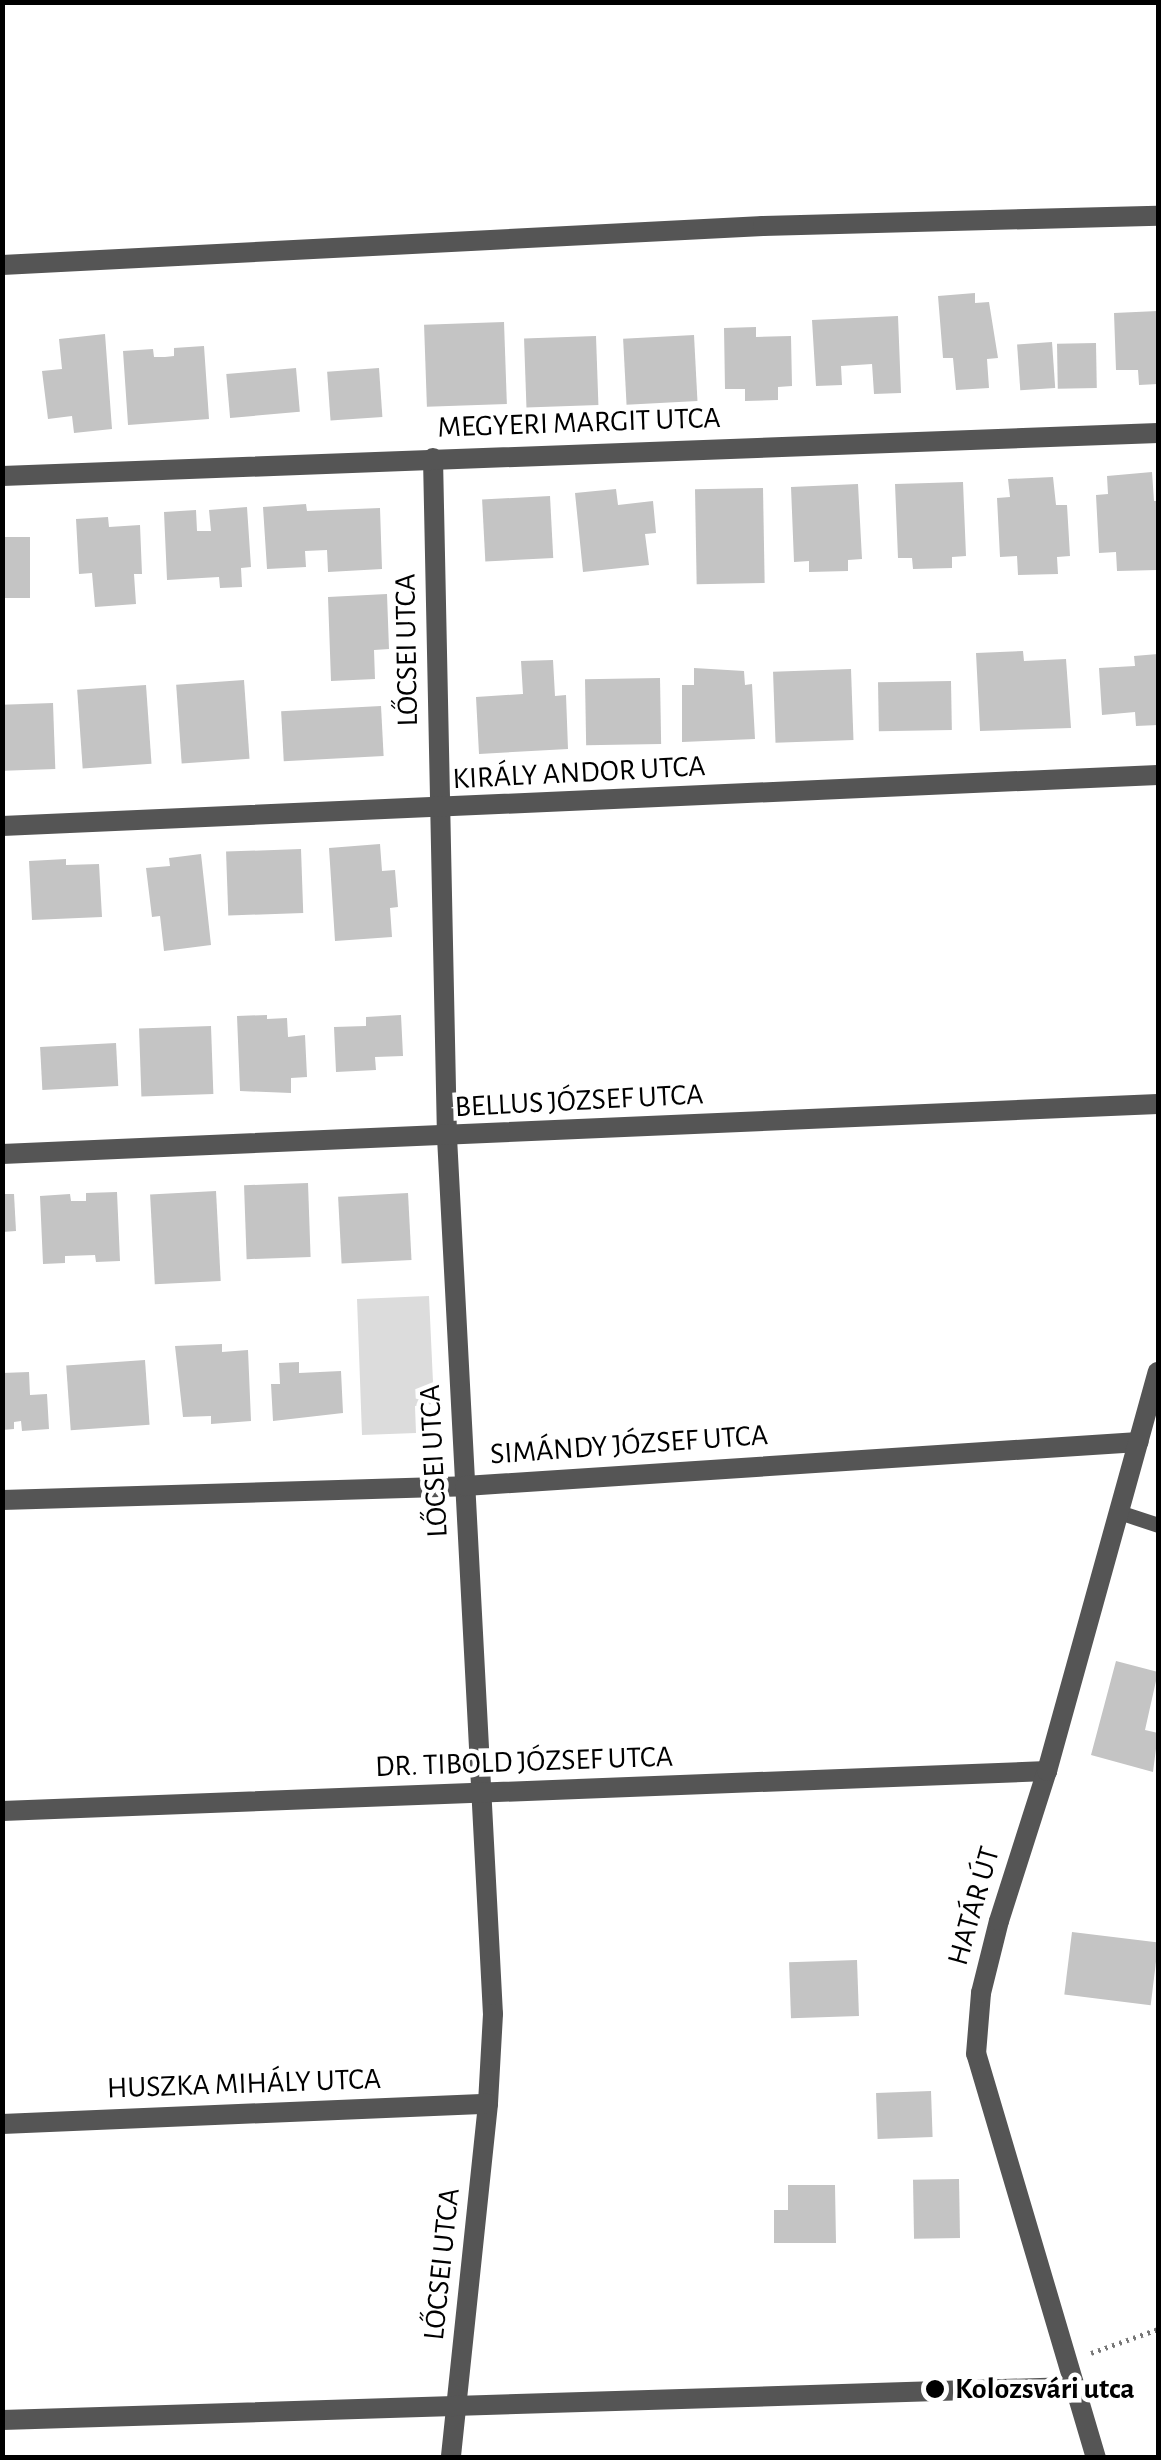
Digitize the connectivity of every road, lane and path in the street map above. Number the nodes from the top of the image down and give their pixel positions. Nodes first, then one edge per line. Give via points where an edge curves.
1 (1158, 216) edge
2 (2, 265) edge
3 (1158, 433) edge
4 (433, 458) junction
5 (2, 476) edge
6 (1158, 775) edge
7 (439, 810) junction
8 (2, 826) edge
9 (1158, 1104) edge
10 (447, 1137) junction
11 (2, 1154) edge
12 (1158, 1372) edge
13 (1139, 1442) junction
14 (465, 1486) junction
15 (2, 1500) edge
16 (1119, 1512) junction
17 (1158, 1524) edge
18 (1047, 1770) junction
19 (483, 1794) junction
20 (2, 1812) edge
21 (488, 2104) junction
22 (2, 2124) edge
23 (1158, 2328) edge
24 (1065, 2362) junction
25 (1072, 2387) junction
26 (457, 2404) junction
27 (2, 2420) edge
28 (451, 2458) edge
29 (1096, 2458) edge

1 - 2 street via 744,227
3 - 4 street, MEGYERI MARGIT UTCA
4 - 5 street, MEGYERI MARGIT UTCA
4 - 7 street, LŐCSEI UTCA
6 - 7 street, KIRÁLY ANDOR UTCA
7 - 8 street, KIRÁLY ANDOR UTCA
7 - 10 street, LŐCSEI UTCA
9 - 10 street, BELLUS JÓZSEF UTCA
10 - 11 street, BELLUS JÓZSEF UTCA
10 - 14 street, LŐCSEI UTCA
12 - 13 street, HATÁR ÚT
13 - 14 street, SIMÁNDY JÓZSEF UTCA
13 - 16 street, HATÁR ÚT
14 - 15 street, SIMÁNDY JÓZSEF UTCA
14 - 19 street, LŐCSEI UTCA
16 - 17 lane
16 - 18 street, HATÁR ÚT
18 - 19 street, DR. TIBOLD JÓZSEF UTCA
18 - 24 street, HATÁR ÚT via 998,1920 976,2054
19 - 20 street, DR. TIBOLD JÓZSEF UTCA
19 - 21 street, LŐCSEI UTCA via 492,2014
21 - 22 street, HUSZKA MIHÁLY UTCA
21 - 26 street, LŐCSEI UTCA
23 - 24 path
24 - 25 street, HATÁR ÚT
25 - 26 street
25 - 29 street, HATÁR ÚT
26 - 27 street
26 - 28 street, LŐCSEI UTCA

